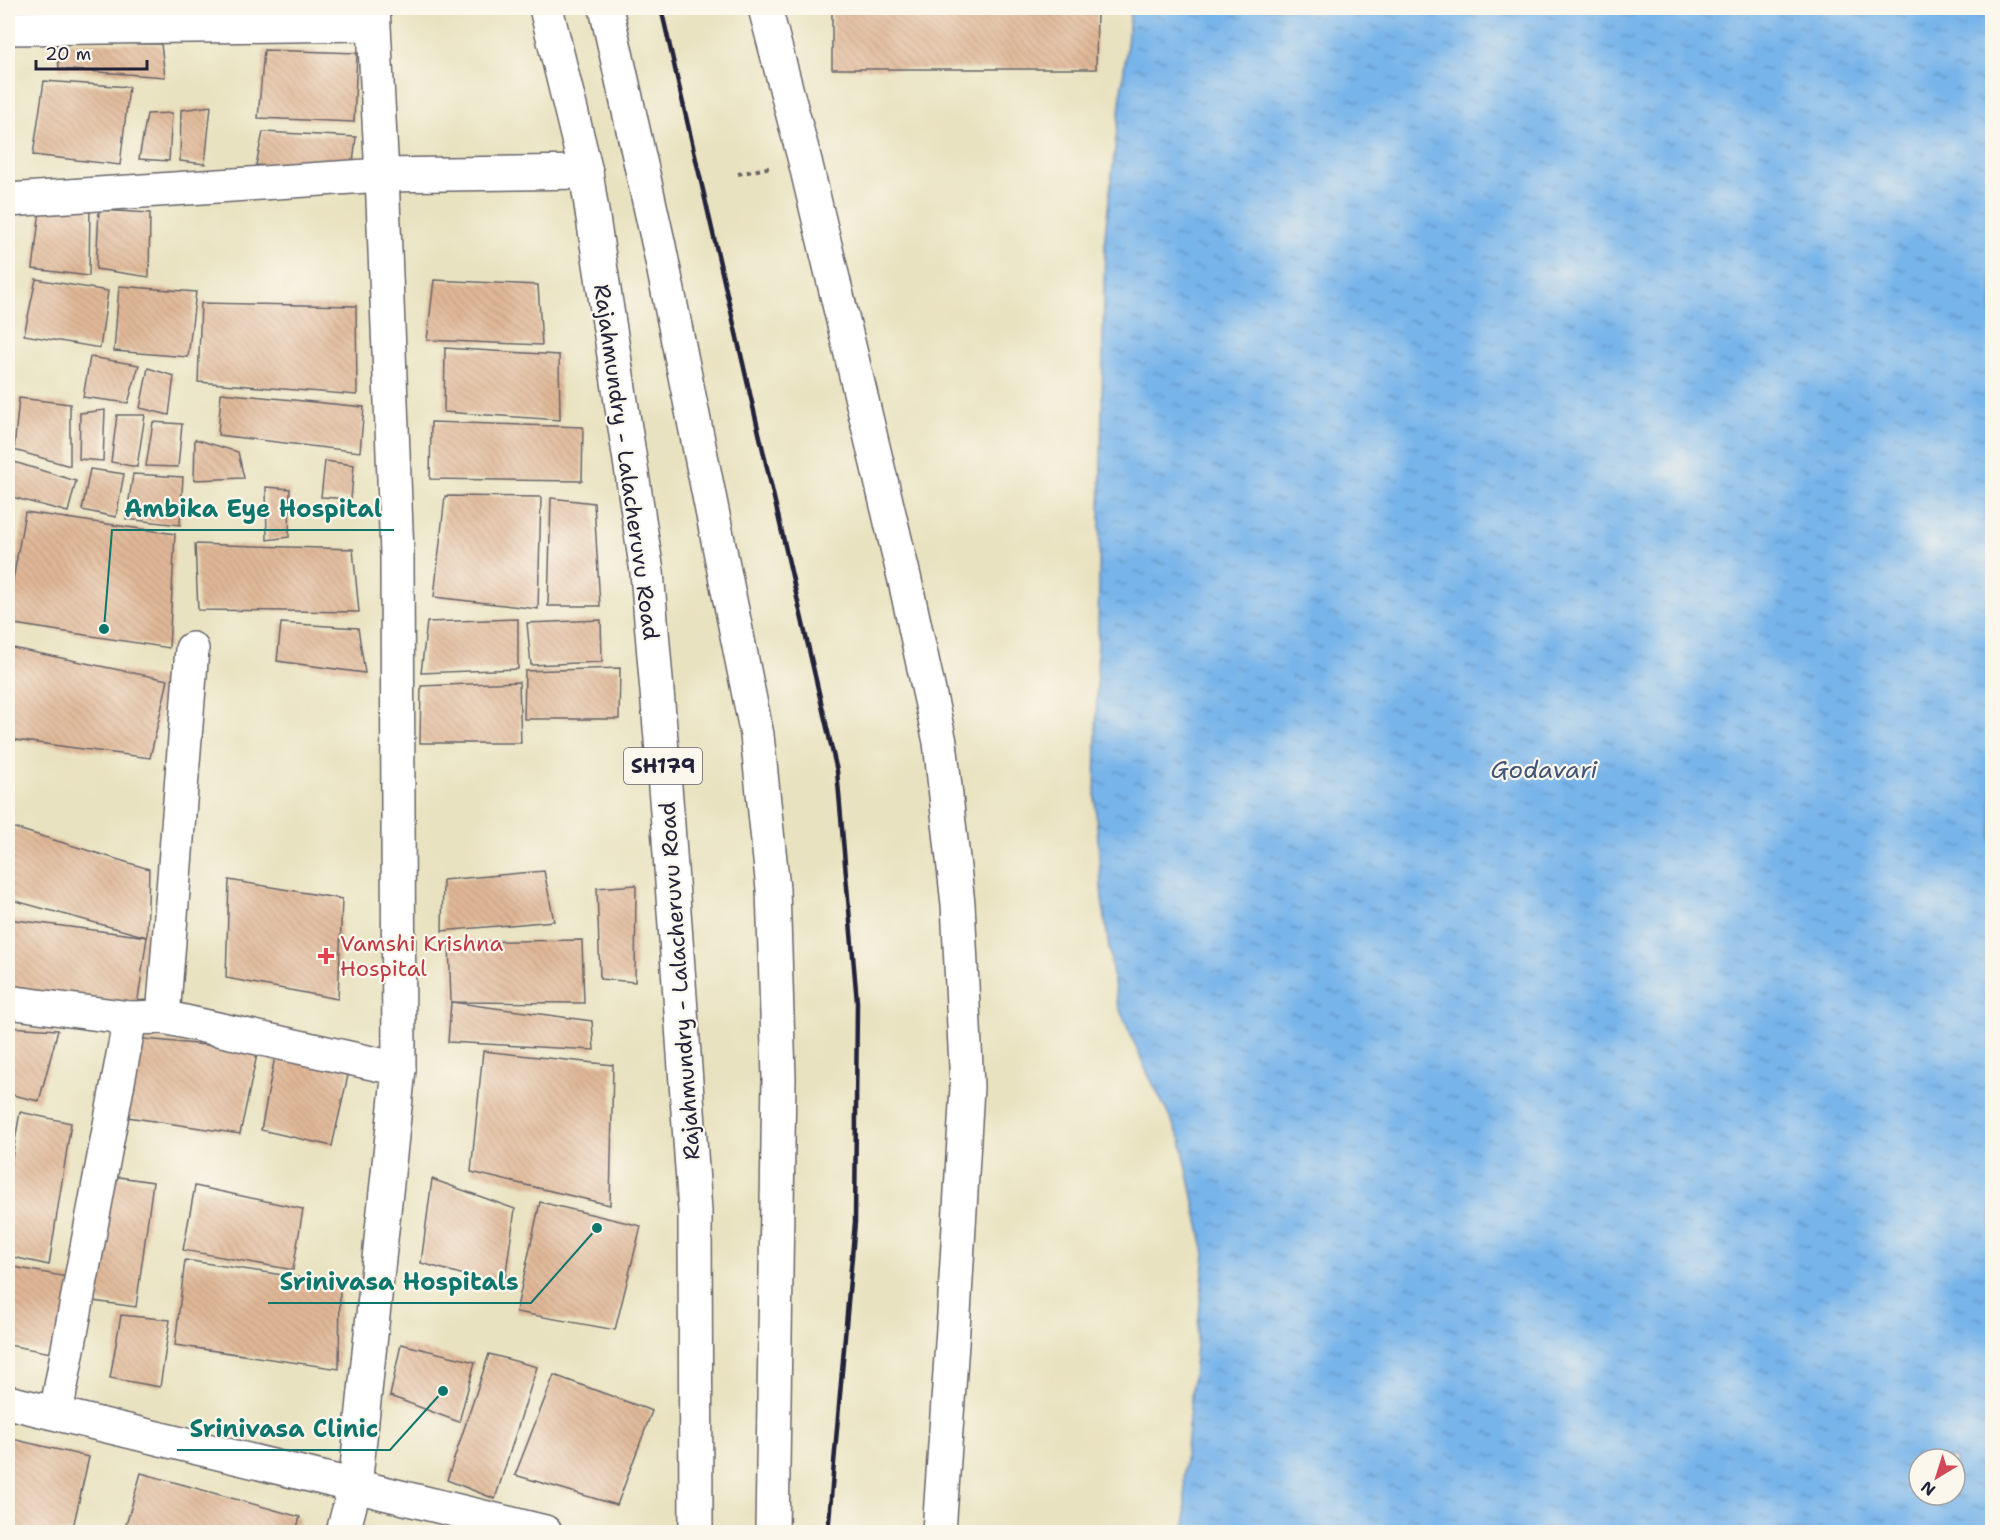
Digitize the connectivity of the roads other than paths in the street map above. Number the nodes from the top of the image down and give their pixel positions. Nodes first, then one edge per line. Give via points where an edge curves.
1 (546, 8) edge
2 (606, 8) edge
3 (765, 8) edge
4 (373, 16) edge
5 (8, 28) edge
6 (586, 172) junction
7 (382, 175) junction
8 (8, 200) edge
9 (192, 649) dead end
10 (8, 1002) edge
11 (163, 1017) junction
12 (130, 1018) junction
13 (399, 1069) junction
14 (8, 1402) edge
15 (57, 1413) junction
16 (355, 1486) junction
17 (343, 1533) edge
18 (545, 1533) edge
19 (696, 1533) edge
20 (772, 1533) edge
21 (939, 1533) edge

1 - 6 main road, Rajahmundry - Lalacheruvu Road / SH179
2 - 20 main road via 664,269 757,735 773,889 779,1077
3 - 21 main road via 805,161 940,741 958,904 967,1087
4 - 5 main road
4 - 7 main road
6 - 7 main road
6 - 19 main road, Rajahmundry - Lalacheruvu Road / SH179 via 647,572 667,811 695,1211
7 - 8 main road
7 - 13 main road via 397,554
9 - 11 main road
10 - 12 main road
11 - 12 main road
11 - 13 main road
12 - 15 main road
13 - 16 main road
14 - 15 main road
15 - 16 main road
16 - 17 main road
16 - 18 main road

